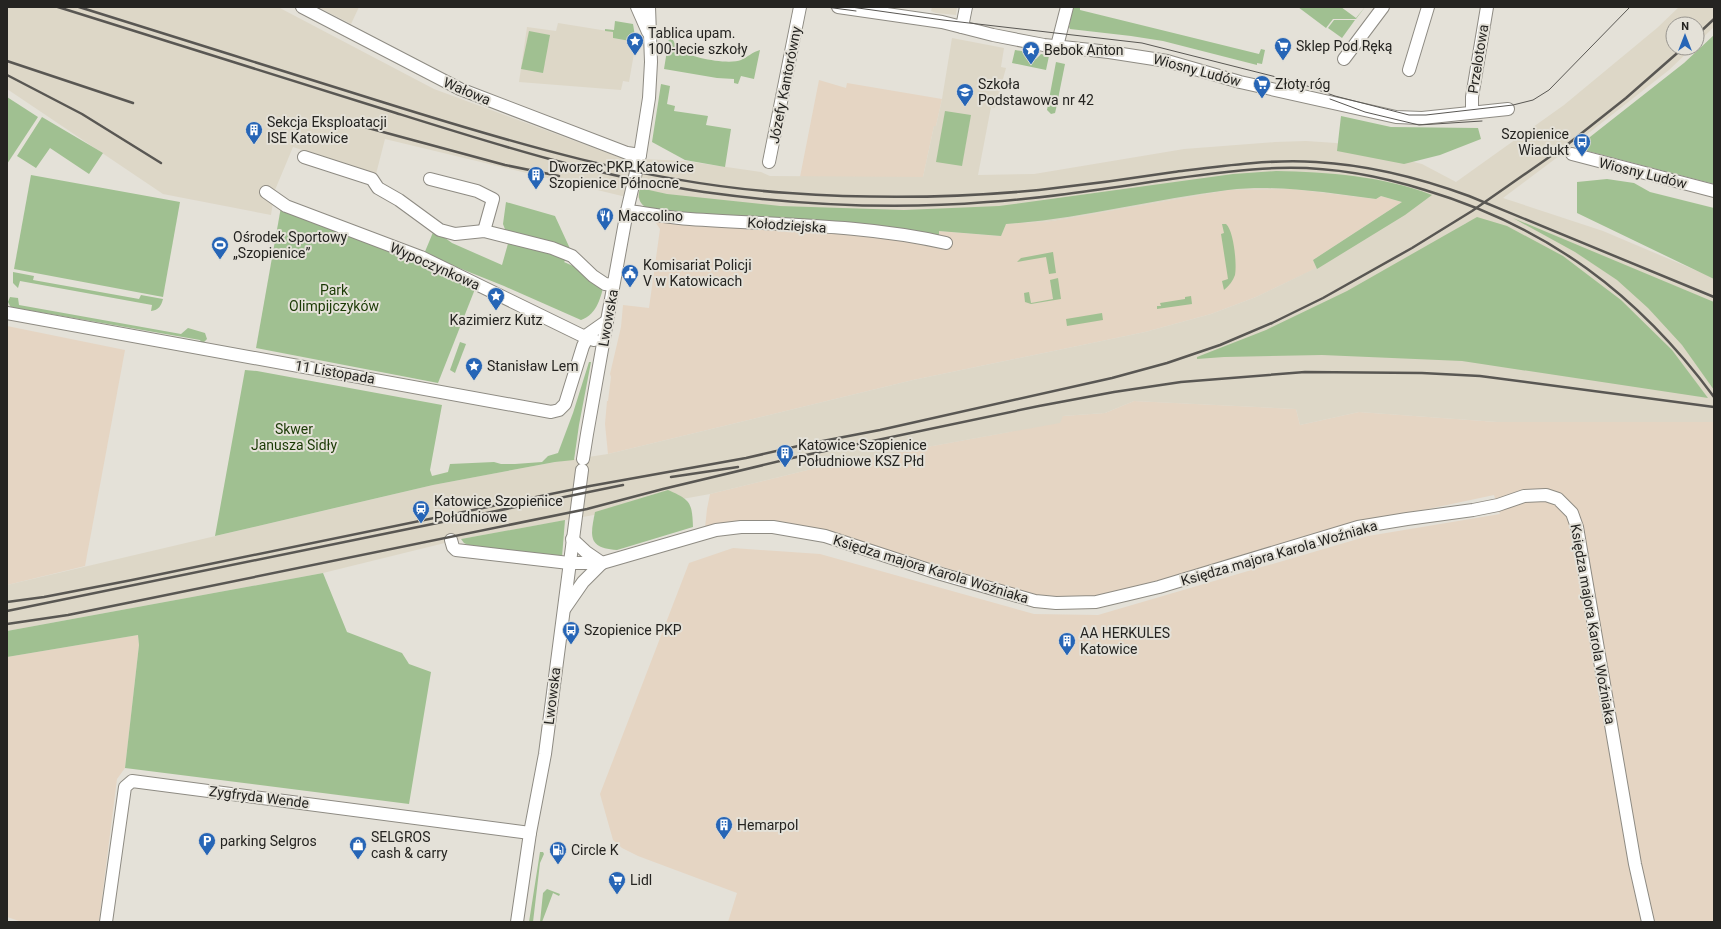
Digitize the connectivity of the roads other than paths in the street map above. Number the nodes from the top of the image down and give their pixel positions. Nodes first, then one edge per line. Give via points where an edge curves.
1 (302, 7) edge
2 (637, 7) edge
3 (649, 7) edge
4 (800, 7) edge
5 (838, 7) edge
6 (966, 7) edge
7 (1067, 7) edge
8 (1383, 7) edge
9 (1428, 7) edge
10 (1487, 7) edge
11 (962, 27) junction
12 (649, 35) junction
13 (1058, 46) junction
14 (1344, 59) dead end
15 (1409, 70) dead end
16 (1508, 109) dead end
17 (1472, 112) junction
18 (1572, 154) dead end
19 (640, 155) junction
20 (304, 157) dead end
21 (769, 162) dead end
22 (430, 179) dead end
23 (1714, 191) edge
24 (266, 192) dead end
25 (627, 211) junction
26 (484, 231) junction
27 (946, 243) dead end
28 (614, 285) junction
29 (7, 313) edge
30 (607, 321) junction
31 (587, 339) junction
32 (603, 343) junction
33 (572, 539) junction
34 (451, 540) dead end
35 (569, 563) junction
36 (602, 563) junction
37 (563, 611) junction
38 (530, 832) junction
39 (106, 922) edge
40 (517, 922) edge
41 (1648, 922) edge

1 - 19 street, Wałowa via 460,89
2 - 12 street, Lwowska
3 - 12 street, Lwowska
4 - 21 street, Józefy Kantorówny
5 - 11 street, Wiosny Ludów
6 - 11 street
7 - 13 street
8 - 14 street
9 - 15 street
10 - 17 street, Przelotowa via 1472,97
11 - 13 street, Wiosny Ludów via 1002,37
12 - 19 street, Lwowska via 650,85
13 - 17 street, Wiosny Ludów via 1167,61 1230,79 1390,117 1422,118
16 - 17 street, Wiosny Ludów
18 - 23 street, Wiosny Ludów
19 - 25 street, Lwowska
20 - 26 street via 372,179 378,188 440,230 455,234
22 - 26 street via 477,191 493,199
24 - 31 street, Wypoczynkowa via 286,206 421,257
25 - 27 street, Kołodziejska via 680,218 909,235
25 - 28 street, Lwowska
26 - 28 street via 552,248 572,256 604,284
28 - 30 street, Lwowska
29 - 31 street, 11 Listopada via 551,412 559,410 565,404
30 - 31 street
30 - 32 street, Lwowska
31 - 32 street, Wypoczynkowa
31 - 32 street, Wypoczynkowa
32 - 33 street, Lwowska via 586,434
33 - 35 street, Lwowska
33 - 36 street
34 - 35 street, Księdza majora Karola Woźniaka via 456,550
35 - 36 street, Księdza majora Karola Woźniaka
35 - 37 street, Lwowska
36 - 37 street, Księdza majora Karola Woźniaka via 583,582
36 - 41 street, Księdza majora Karola Woźniaka via 716,530 773,527 825,536 934,572 1035,601 1096,602 1159,587 1358,527 1473,510 1524,496 1546,495 1558,499 1572,513 1577,527 1635,864
37 - 38 street, Lwowska via 545,754
38 - 39 street, Zygfryda Wende via 132,781 125,787
38 - 40 street, Lwowska

